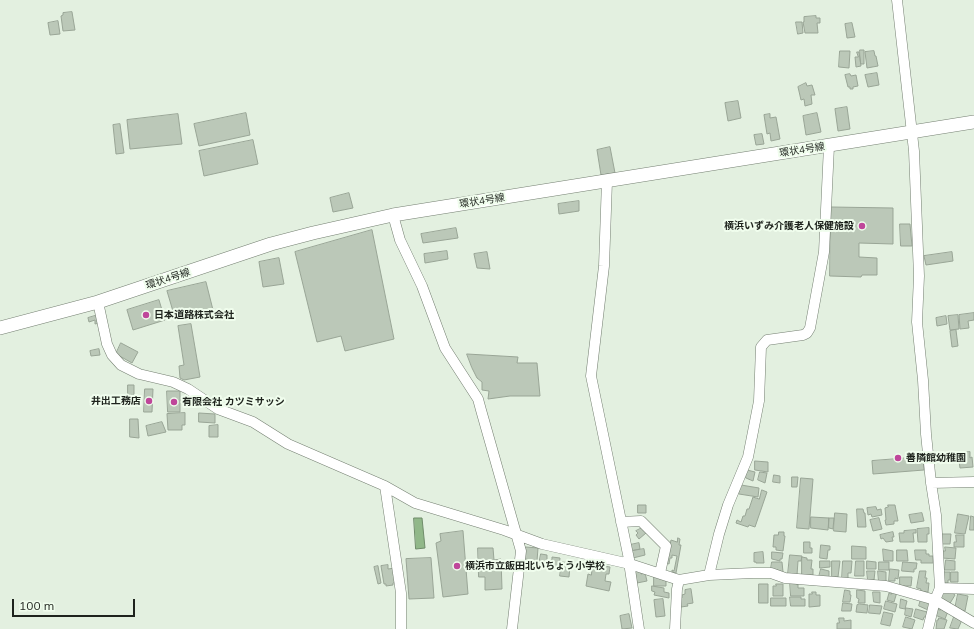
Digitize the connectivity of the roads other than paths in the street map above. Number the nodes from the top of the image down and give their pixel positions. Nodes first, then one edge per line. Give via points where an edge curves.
1 (897, 0) edge
2 (974, 122) edge
3 (911, 132) junction
4 (828, 146) junction
5 (607, 181) junction
6 (393, 215) junction
7 (98, 302) junction
8 (0, 328) edge
9 (931, 482) junction
10 (974, 482) edge
11 (385, 486) junction
12 (621, 522) junction
13 (516, 535) junction
14 (630, 564) junction
15 (660, 573) junction
16 (709, 575) junction
17 (679, 580) junction
18 (940, 588) junction
19 (974, 589) edge
20 (935, 600) junction
21 (974, 623) edge
22 (401, 629) edge
23 (512, 629) edge
24 (639, 629) edge
25 (675, 629) edge
26 (928, 629) edge

1 - 3 street
2 - 3 main road, 環状4号線
3 - 4 main road, 環状4号線
3 - 9 street via 919,276 917,322
4 - 5 main road, 環状4号線
4 - 16 street via 824,252 810,328 804,335 767,340 761,347 759,401 748,457 728,505
5 - 6 main road, 環状4号線
5 - 12 street via 604,266 592,376
6 - 7 main road, 環状4号線 via 271,244
6 - 13 street via 400,240 422,286 445,348 478,399
7 - 8 main road, 環状4号線
7 - 11 street via 107,344 121,365 139,374 174,382 218,409 253,422 288,444
9 - 10 street
9 - 18 street via 936,515
11 - 13 street via 415,502
11 - 22 street via 401,593
12 - 14 street
12 - 15 street via 641,521 666,546
13 - 14 street via 542,544
13 - 23 street via 521,551
14 - 15 street
14 - 24 street
15 - 17 street
16 - 17 street
16 - 20 street via 771,573 785,578 886,586
17 - 25 street
18 - 19 street
18 - 20 street
20 - 21 street
20 - 26 street

